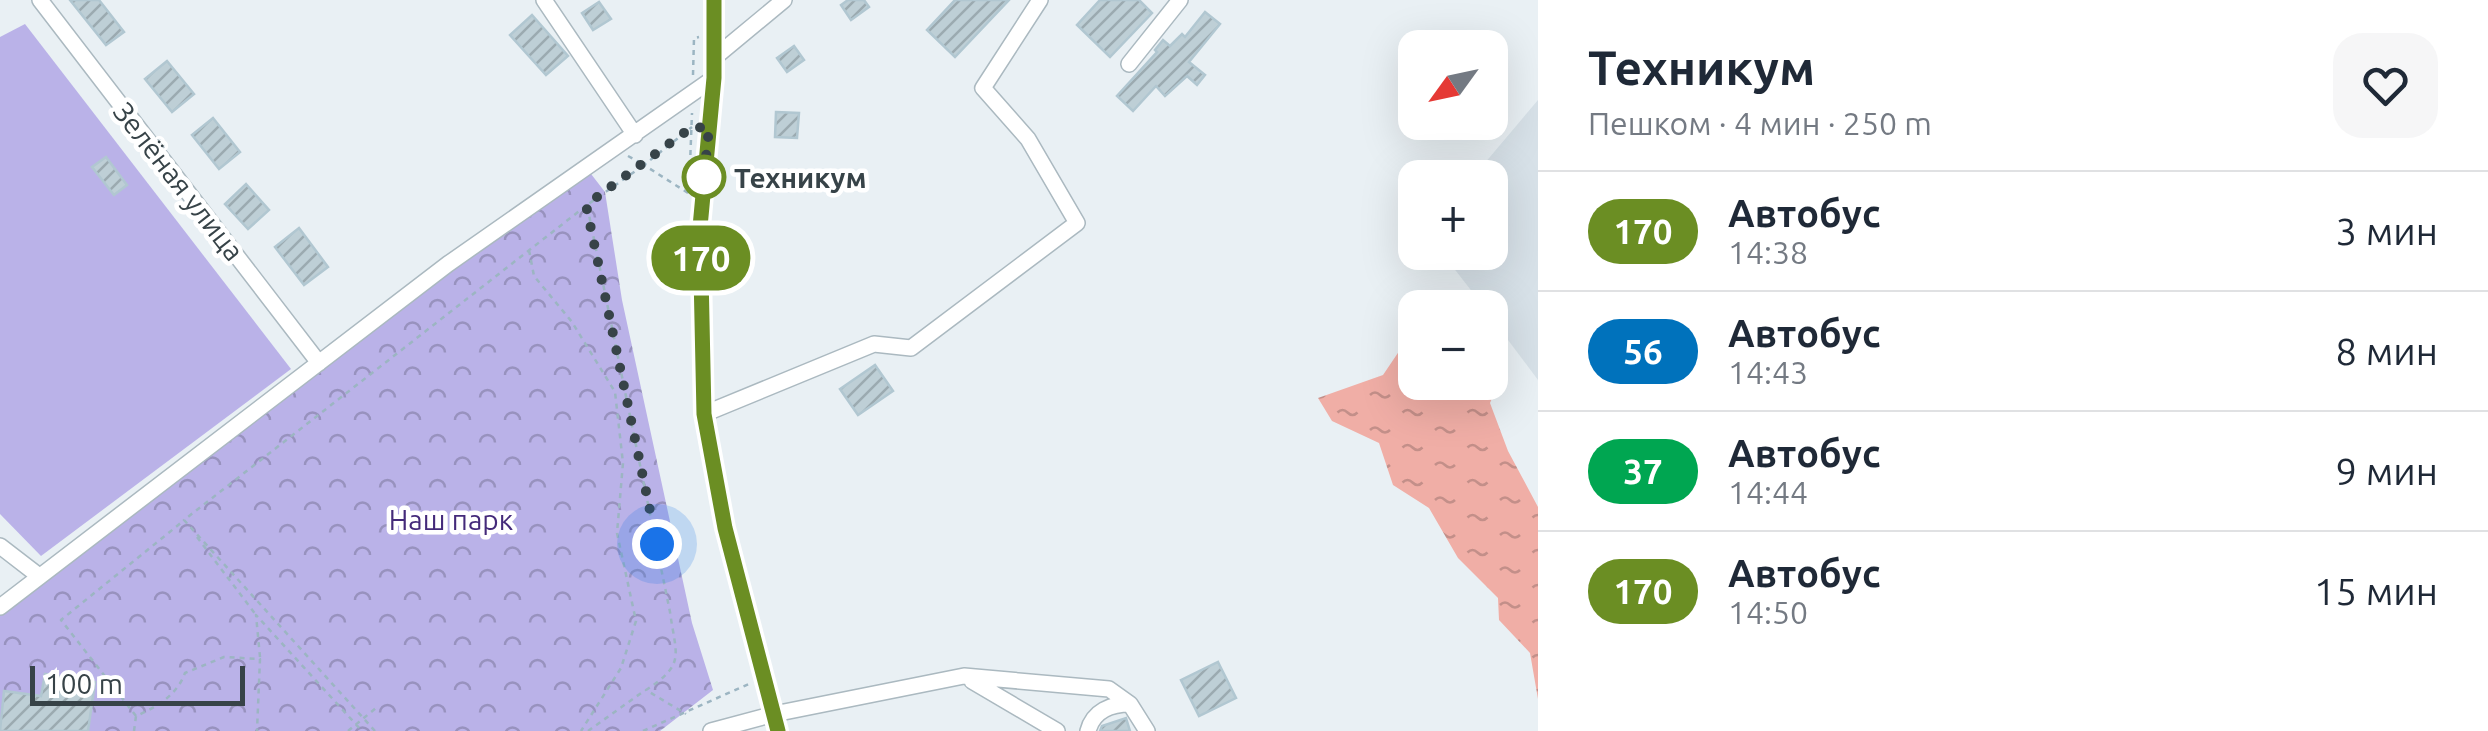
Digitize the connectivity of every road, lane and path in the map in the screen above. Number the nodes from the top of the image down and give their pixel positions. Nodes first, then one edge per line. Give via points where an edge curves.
1 (40, 0) edge
2 (544, 0) edge
3 (714, 0) edge
4 (784, 0) edge
5 (1040, 0) edge
6 (1180, 0) edge
7 (714, 37) junction
8 (714, 58) junction
9 (1129, 64) dead end
10 (714, 78) junction
11 (693, 93) junction
12 (692, 127) junction
13 (635, 135) junction
14 (615, 149) junction
15 (644, 165) junction
16 (586, 205) junction
17 (529, 250) junction
18 (319, 363) junction
19 (704, 414) junction
20 (184, 520) junction
21 (0, 546) edge
22 (39, 576) junction
23 (0, 607) edge
24 (256, 615) junction
25 (260, 659) junction
26 (964, 676) junction
27 (764, 678) junction
28 (646, 690) junction
29 (1130, 704) junction
30 (376, 708) dead end
31 (686, 714) junction
32 (774, 714) junction
33 (136, 716) junction
34 (363, 718) junction
35 (356, 723) junction
36 (134, 731) edge
37 (258, 731) edge
38 (348, 731) edge
39 (362, 731) edge
40 (375, 731) edge
41 (581, 731) edge
42 (588, 731) edge
43 (643, 731) edge
44 (711, 731) edge
45 (778, 731) edge
46 (1057, 731) edge
47 (1088, 731) edge
48 (1147, 731) edge

1 - 18 street, Зелёная улица
2 - 13 street
3 - 7 street
4 - 8 street
5 - 19 street via 983,88 1028,139 1077,223 911,348 874,344
6 - 9 street
7 - 8 street
7 - 11 path via 694,38
8 - 10 street
10 - 11 street
10 - 19 street via 700,227
11 - 12 path
11 - 13 street
12 - 15 path
12 - 15 path via 688,196
13 - 14 street
14 - 15 path
14 - 18 street
15 - 16 path
16 - 17 path
16 - 28 path via 676,658 671,673
17 - 20 path
17 - 41 path via 534,276 615,392 623,463 617,533 636,621 622,668
18 - 22 street
19 - 27 street
20 - 24 path
20 - 33 path via 61,620
20 - 34 path
21 - 22 street
22 - 23 street
24 - 25 path
24 - 35 path
25 - 33 path via 224,657 185,672 156,707
25 - 37 path
26 - 29 street via 1109,689
26 - 32 street
26 - 46 street
27 - 31 path
27 - 32 street
28 - 31 path
28 - 42 path
29 - 47 street via 1102,710
29 - 48 street
30 - 34 path
31 - 43 path
32 - 44 street
32 - 45 street
33 - 36 path
34 - 35 path
34 - 40 path
35 - 38 path
35 - 39 path

